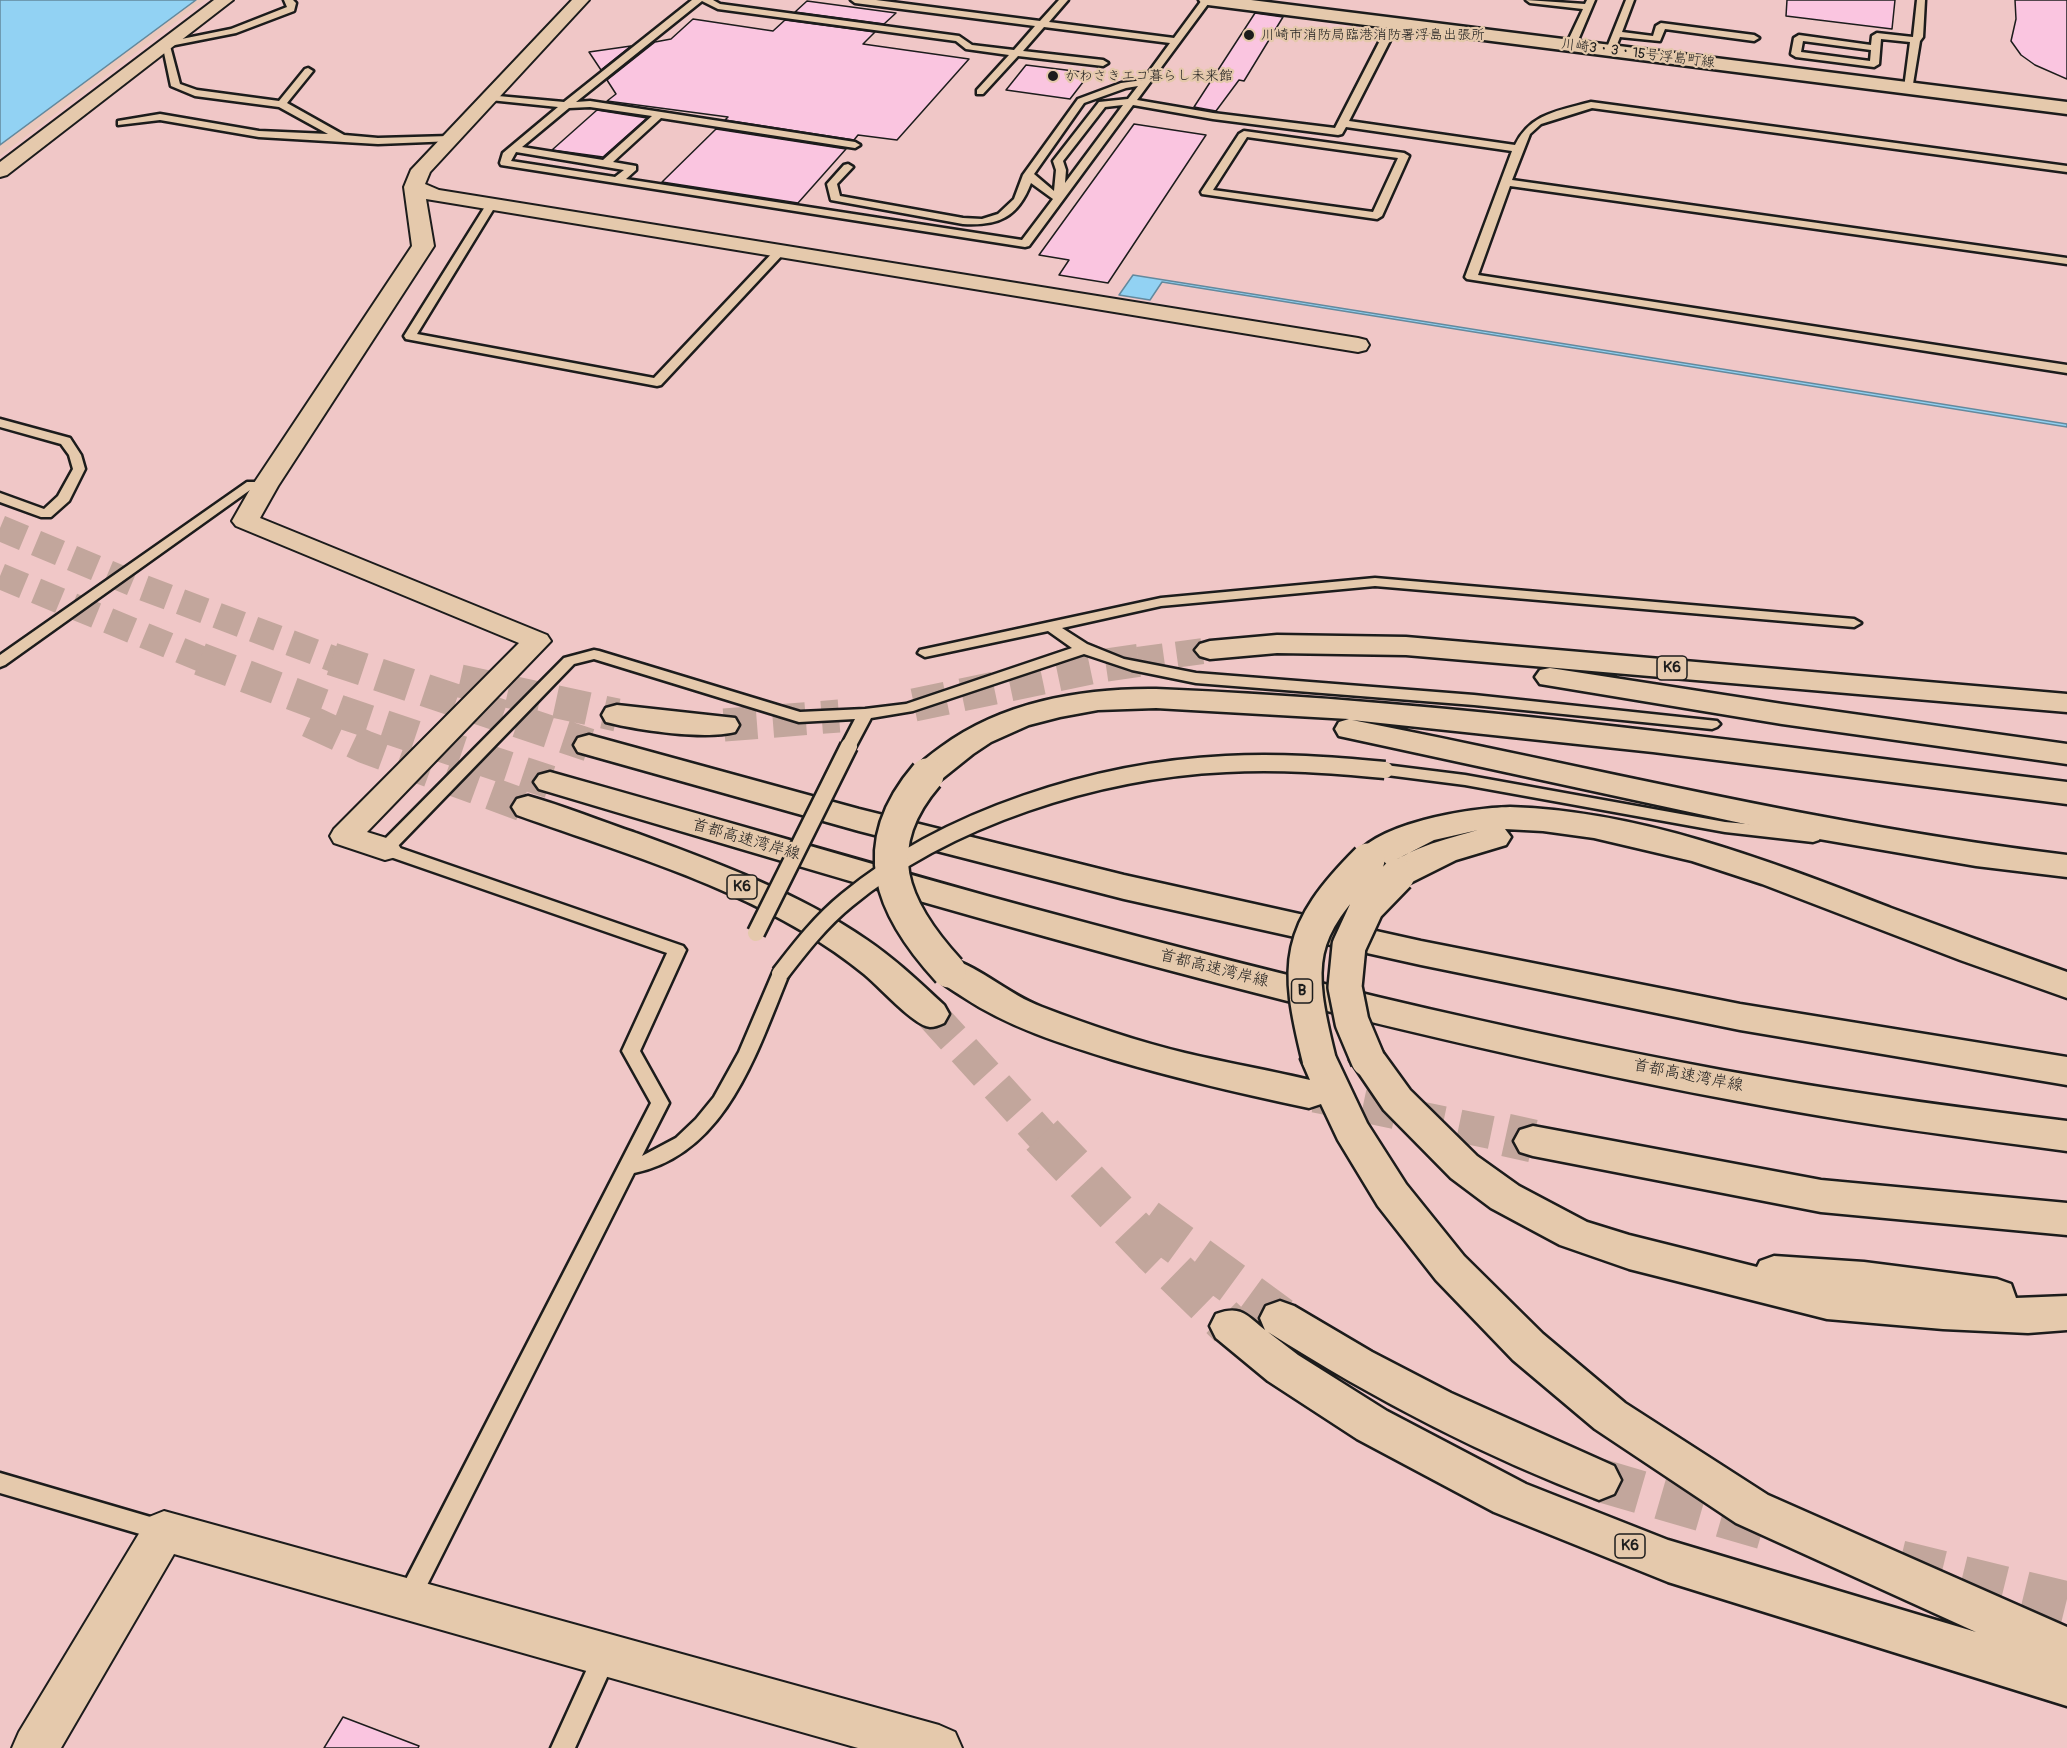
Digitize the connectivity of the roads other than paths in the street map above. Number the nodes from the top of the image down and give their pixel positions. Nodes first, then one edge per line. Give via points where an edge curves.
1 (225, 0) edge
2 (288, 0) edge
3 (581, 0) edge
4 (698, 0) edge
5 (706, 0) edge
6 (855, 0) edge
7 (954, 0) edge
8 (1064, 0) edge
9 (1208, 0) edge
10 (1530, 0) edge
11 (1630, 0) edge
12 (1921, 0) edge
13 (1589, 4) edge
14 (943, 11) junction
15 (1394, 23) junction
16 (1043, 24) junction
17 (1754, 38) dead end
18 (1915, 40) junction
19 (1176, 41) junction
20 (1614, 42) junction
21 (165, 45) junction
22 (1571, 45) junction
23 (1875, 48) junction
24 (1017, 51) junction
25 (1103, 63) dead end
26 (308, 71) dead end
27 (1146, 82) junction
28 (1909, 88) junction
29 (980, 92) dead end
30 (490, 97) junction
31 (1131, 102) junction
32 (281, 104) junction
33 (566, 105) junction
34 (2067, 108) edge
35 (659, 115) junction
36 (122, 123) dead end
37 (1340, 127) junction
38 (342, 138) junction
39 (450, 139) junction
40 (855, 145) dead end
41 (1330, 146) junction
42 (514, 149) junction
43 (1518, 149) junction
44 (605, 164) junction
45 (848, 166) dead end
46 (2067, 169) edge
47 (0, 171) edge
48 (1029, 175) junction
49 (617, 180) junction
50 (1506, 182) junction
51 (414, 187) junction
52 (1059, 198) junction
53 (491, 205) junction
54 (781, 250) junction
55 (2067, 261) edge
56 (1358, 345) dead end
57 (2067, 369) edge
58 (0, 423) edge
59 (265, 486) junction
60 (0, 497) edge
61 (1854, 623) dead end
62 (1049, 625) junction
63 (1277, 644) junction
64 (1083, 649) junction
65 (1210, 650) tunnel mouth
66 (925, 653) dead end
67 (0, 662) edge
68 (1146, 699) junction
69 (2067, 703) edge
70 (865, 714) junction
71 (617, 715) tunnel mouth
72 (1712, 724) dead end
73 (724, 725) tunnel mouth
74 (589, 745) tunnel mouth
75 (2067, 752) edge
76 (2067, 793) edge
77 (539, 794) joint
78 (1613, 830) junction
79 (385, 849) junction
80 (1961, 852) junction
81 (2067, 867) edge
82 (756, 933) dead end
83 (2066, 985) edge
84 (931, 1014) tunnel mouth
85 (2067, 1071) edge
86 (1314, 1077) junction
87 (2067, 1136) edge
88 (1533, 1141) tunnel mouth
89 (628, 1167) junction
90 (2067, 1219) edge
91 (1685, 1267) junction
92 (2067, 1306) edge
93 (2067, 1313) edge
94 (1280, 1318) tunnel mouth
95 (1230, 1326) tunnel mouth
96 (1599, 1480) tunnel mouth
97 (0, 1483) edge
98 (164, 1531) junction
99 (408, 1599) junction
100 (2067, 1650) edge
101 (605, 1655) junction
102 (2067, 1683) edge
103 (35, 1748) edge
104 (563, 1748) edge
105 (939, 1748) edge

1 - 21 street
2 - 21 lane via 293,5 291,9 254,24
3 - 30 street
4 - 33 lane
5 - 24 lane via 718,6 958,39 969,47
6 - 14 lane
7 - 14 lane
8 - 16 lane
9 - 15 main road, 川崎3・3・15号浮島町線
9 - 19 lane
10 - 13 lane
11 - 20 lane
12 - 18 lane
13 - 22 lane
14 - 16 lane
15 - 22 main road, 川崎3・3・15号浮島町線
15 - 37 lane
16 - 19 lane
16 - 24 lane
17 - 20 lane via 1661,26 1657,39
18 - 23 lane via 1877,36
18 - 28 lane
19 - 27 lane
20 - 22 main road, 川崎3・3・15号浮島町線
20 - 28 main road, 川崎3・3・15号浮島町線
21 - 32 lane via 176,86 195,93
21 - 47 street
23 - 23 lane via 1874,64 1796,54 1799,38
24 - 25 lane
24 - 29 lane
26 - 32 lane
27 - 31 lane
27 - 48 lane via 1081,101
28 - 34 main road, 川崎3・3・15号浮島町線
30 - 33 lane
30 - 39 street
31 - 37 lane via 1213,116
31 - 52 lane
31 - 52 lane via 1102,104 1058,161
32 - 38 lane
33 - 35 lane via 590,104
33 - 42 lane
35 - 40 lane
35 - 44 lane
36 - 38 lane via 160,117 260,134
37 - 41 lane
37 - 43 lane
38 - 39 lane
39 - 51 street via 421,170
41 - 41 lane via 1244,134 1206,192 1377,216 1404,156
42 - 44 lane
42 - 49 lane via 505,163
43 - 46 lane via 1537,122 1591,105
43 - 50 lane
44 - 49 lane via 632,168
45 - 48 lane via 832,184 835,198 983,222 1002,216 1019,200
48 - 52 lane
49 - 52 lane via 1025,244
50 - 55 lane
50 - 57 lane via 1471,277
51 - 53 street via 434,195
51 - 59 street via 423,246
53 - 54 street
53 - 54 lane via 410,336 657,382
54 - 56 street
58 - 60 lane via 66,441 79,469 64,498 46,514
59 - 67 lane via 247,486
59 - 79 street via 245,520 537,641 345,836
61 - 62 lane via 1375,582 1161,602
62 - 64 lane
62 - 66 lane
63 - 65 main road, K6
63 - 69 main road, K6 via 1367,644 1523,654
63 - 75 main road via 1392,652 1696,701
64 - 70 lane via 908,708
64 - 72 lane via 1109,660 1196,678
68 - 76 main road via 1325,707 1589,734
68 - 80 main road via 1310,721 1736,812
68 - 86 main road, bridge via 1085,702 1050,709 980,734 951,753 927,775 896,823 891,855 893,886 905,915 924,945 949,970 1022,1014 1089,1039 1185,1067
70 - 79 lane via 799,717 594,654 569,661
70 - 82 lane, bridge
71 - 73 main road
74 - 85 main road via 859,820 1101,881 1421,953 1740,1017
77 - 84 main road, K6 via 786,907 844,942
77 - 87 main road, 首都高速湾岸線 / B via 825,863 1089,937 1405,1017 1728,1085
78 - 83 main road via 1722,857
78 - 86 main road, bridge via 1550,820 1458,822 1391,845 1368,860 1339,887 1320,914 1308,942 1303,972
78 - 91 main road, bridge via 1552,829 1497,836 1426,858 1398,875 1367,907 1350,946 1345,987 1352,1022 1368,1060 1397,1100 1464,1167 1505,1197 1574,1234
79 - 89 lane via 677,950 631,1051 660,1103
80 - 81 main road
80 - 89 lane, bridge via 1725,827 1465,780 1384,770 1289,763 1203,765 1123,776 1035,800 988,818 857,892 824,921 780,974 731,1087 713,1114 682,1144 658,1159
86 - 100 main road via 1392,1195 1450,1268 1528,1347 1610,1416 1752,1509
88 - 90 main road via 1821,1196
89 - 99 lane
91 - 92 main road via 1864,1279
91 - 93 main road via 1827,1302 2007,1315
94 - 96 main road via 1406,1394
95 - 102 main road, K6 via 1283,1368 1372,1425 1510,1498 1668,1561
97 - 98 lane
98 - 99 street
98 - 103 street
99 - 101 street
101 - 104 lane
101 - 105 street

